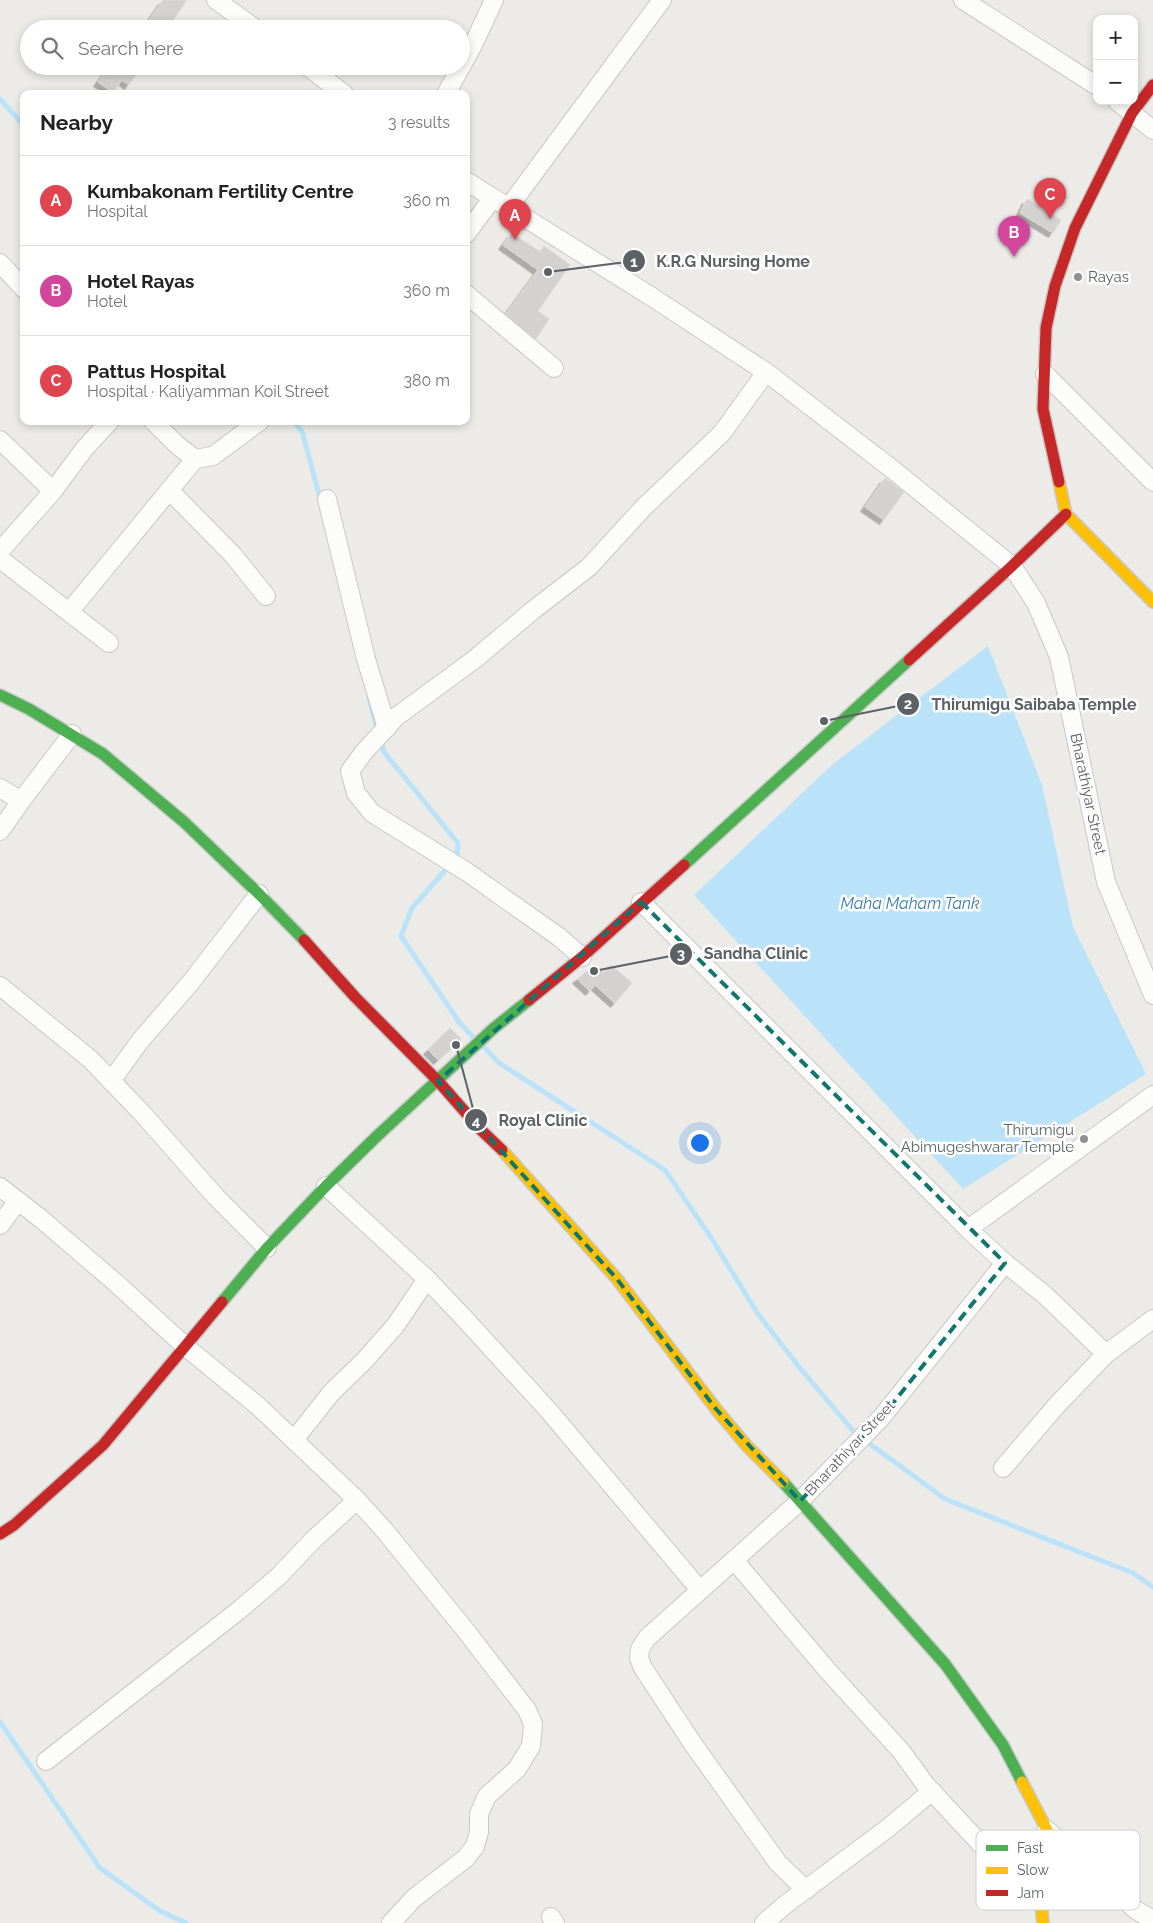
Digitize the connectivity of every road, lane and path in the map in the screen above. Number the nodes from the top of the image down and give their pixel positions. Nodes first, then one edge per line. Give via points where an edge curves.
1 (216, 0) edge
2 (494, 0) edge
3 (662, 0) edge
4 (962, 0) edge
5 (244, 20) edge
6 (470, 50) edge
7 (320, 75) edge
8 (456, 75) edge
9 (1093, 83) edge
10 (1153, 86) edge
11 (339, 90) edge
12 (448, 90) edge
13 (1121, 105) edge
14 (1132, 113) junction
15 (1153, 130) edge
16 (470, 185) edge
17 (492, 199) junction
18 (508, 208) junction
19 (470, 229) edge
20 (0, 263) edge
21 (20, 285) edge
22 (470, 297) edge
23 (554, 368) dead end
24 (766, 372) junction
25 (1045, 374) junction
26 (106, 425) edge
27 (157, 425) edge
28 (255, 425) edge
29 (0, 440) edge
30 (195, 459) junction
31 (1153, 482) edge
32 (53, 491) junction
33 (170, 491) junction
34 (327, 499) dead end
35 (1066, 514) junction
36 (0, 551) edge
37 (0, 559) edge
38 (1012, 566) junction
39 (266, 596) dead end
40 (1153, 602) edge
41 (69, 612) junction
42 (109, 643) dead end
43 (0, 695) edge
44 (391, 723) junction
45 (72, 734) junction
46 (0, 788) edge
47 (21, 801) junction
48 (0, 831) edge
49 (259, 894) junction
50 (640, 902) junction
51 (582, 957) junction
52 (0, 986) edge
53 (1153, 995) edge
54 (111, 1081) junction
55 (438, 1081) junction
56 (1153, 1096) edge
57 (326, 1186) junction
58 (0, 1187) edge
59 (18, 1201) junction
60 (0, 1225) edge
61 (968, 1230) junction
62 (267, 1248) junction
63 (1005, 1263) junction
64 (427, 1279) junction
65 (1153, 1319) edge
66 (186, 1347) junction
67 (1106, 1354) junction
68 (294, 1440) junction
69 (1003, 1468) dead end
70 (357, 1500) junction
71 (800, 1501) junction
72 (0, 1534) edge
73 (734, 1560) junction
74 (700, 1590) junction
75 (46, 1761) dead end
76 (932, 1791) junction
77 (1047, 1830) edge
78 (976, 1838) edge
79 (806, 1890) junction
80 (1041, 1910) edge
81 (1136, 1910) edge
82 (1153, 1920) edge
83 (391, 1923) edge
84 (764, 1923) edge
85 (1042, 1923) edge

1 - 5 street
2 - 6 street
3 - 18 street
4 - 9 street
7 - 11 street
8 - 12 street
10 - 14 street
13 - 14 street
14 - 15 street
14 - 25 street via 1075,228 1058,278 1046,328
16 - 17 street, Bharathiyar Street
17 - 18 street, Bharathiyar Street
17 - 19 street
18 - 24 street, Bharathiyar Street
20 - 21 street
22 - 23 street
24 - 38 street, Bharathiyar Street
24 - 44 street via 722,433 644,507 589,567
25 - 31 street
25 - 35 street via 1043,409
26 - 32 street
27 - 30 street
28 - 30 street via 213,456
29 - 32 street
30 - 33 street
32 - 36 street
33 - 39 street via 233,555
33 - 41 street
34 - 44 street via 366,659
35 - 38 street
35 - 40 street
37 - 41 street
38 - 50 street
38 - 53 street, Bharathiyar Street via 1036,603 1059,657 1106,882
41 - 42 street
43 - 45 street
44 - 51 street via 350,772 356,792 372,812 467,872
45 - 47 street
45 - 49 street via 103,754 184,822
46 - 47 street
47 - 48 street
49 - 54 street
49 - 55 street
50 - 51 street
50 - 61 street
51 - 55 street via 494,1028
52 - 54 street via 90,1059
54 - 62 street
55 - 57 street
55 - 71 street via 617,1279 716,1409
56 - 61 street
57 - 62 street
57 - 64 street
58 - 59 street
59 - 60 street
59 - 66 street
61 - 63 street
62 - 66 street
63 - 67 street via 1046,1296
63 - 71 street, Bharathiyar Street via 881,1418
64 - 68 street via 395,1326 331,1393
64 - 74 street via 549,1412
65 - 67 street
66 - 68 street
66 - 72 street via 103,1445
67 - 69 street
68 - 70 street
70 - 75 street via 238,1611
70 - 83 street via 466,1631 527,1710 533,1724 530,1746 517,1770 487,1796 479,1814 475,1846 466,1858 414,1898
71 - 73 street
71 - 77 street, Bharathiyar Street via 945,1664 1003,1746
73 - 74 street
73 - 76 street
74 - 79 street via 647,1638 639,1658 693,1744 772,1855
76 - 78 street
76 - 79 street
79 - 84 street
80 - 85 street, Bharathiyar Street
81 - 82 street

